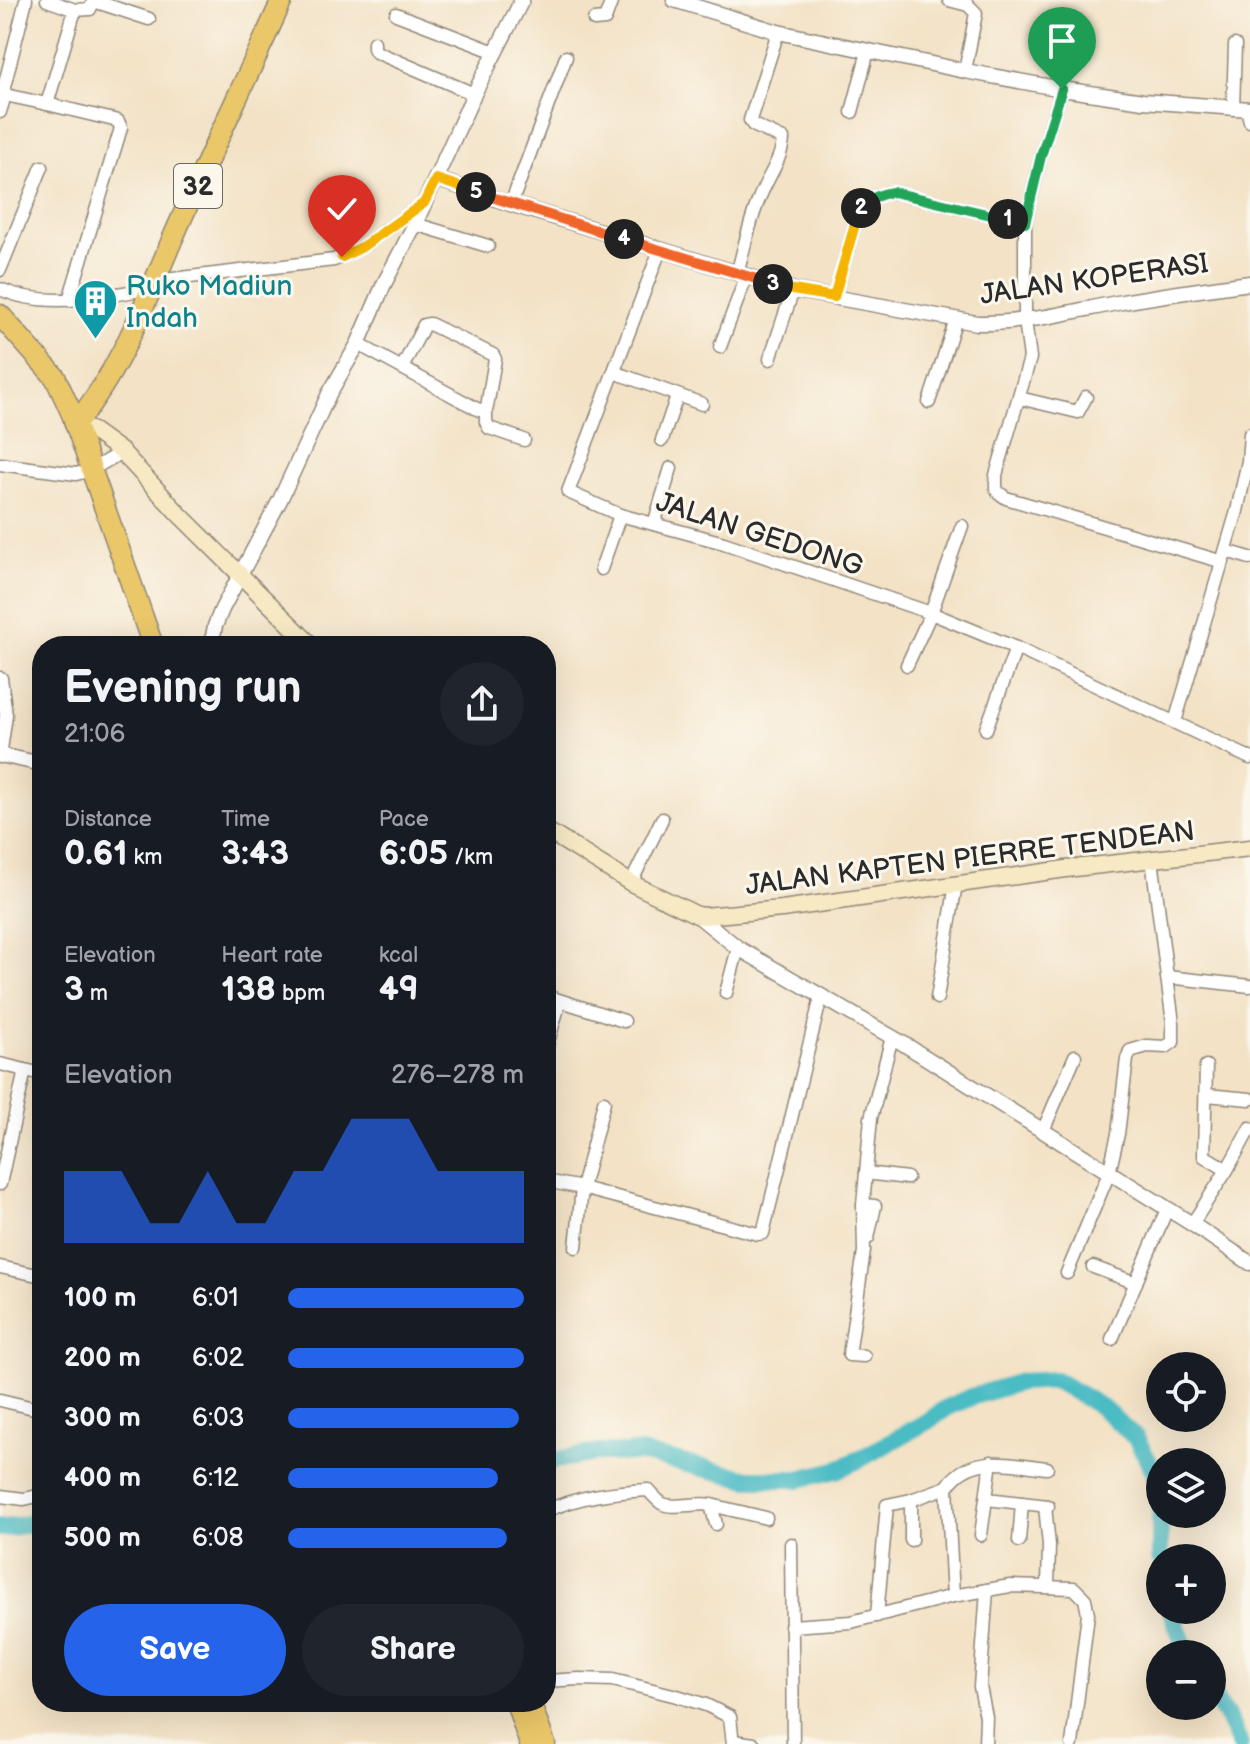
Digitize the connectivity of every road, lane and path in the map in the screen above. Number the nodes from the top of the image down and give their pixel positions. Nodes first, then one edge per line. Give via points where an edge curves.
1 (26, 0) edge
2 (47, 0) edge
3 (94, 0) edge
4 (282, 0) edge
5 (522, 0) edge
6 (612, 0) edge
7 (674, 0) edge
8 (949, 0) edge
9 (75, 10) junction
10 (396, 14) dead end
11 (149, 19) dead end
12 (594, 20) dead end
13 (778, 32) junction
14 (374, 42) dead end
15 (1235, 45) dead end
16 (868, 51) junction
17 (495, 52) junction
18 (566, 57) dead end
19 (965, 71) junction
20 (3, 89) edge
21 (1062, 89) junction
22 (474, 94) junction
23 (47, 104) junction
24 (0, 112) edge
25 (852, 112) dead end
26 (1245, 112) edge
27 (42, 167) dead end
28 (436, 179) junction
29 (424, 203) junction
30 (511, 204) junction
31 (1025, 223) junction
32 (415, 224) junction
33 (488, 246) dead end
34 (660, 250) junction
35 (0, 270) edge
36 (742, 276) junction
37 (1250, 283) edge
38 (154, 285) junction
39 (0, 289) edge
40 (793, 290) junction
41 (834, 297) junction
42 (69, 300) junction
43 (0, 315) edge
44 (956, 319) junction
45 (1025, 320) junction
46 (0, 331) edge
47 (358, 344) junction
48 (720, 347) dead end
49 (770, 359) dead end
50 (402, 368) junction
51 (614, 372) junction
52 (54, 384) junction
53 (677, 396) junction
54 (1086, 397) dead end
55 (1019, 398) junction
56 (929, 402) dead end
57 (702, 404) dead end
58 (486, 409) junction
59 (75, 424) junction
60 (1250, 434) edge
61 (524, 440) dead end
62 (662, 440) dead end
63 (122, 452) junction
64 (0, 464) edge
65 (671, 468) dead end
66 (91, 470) junction
67 (1246, 488) edge
68 (620, 515) junction
69 (654, 524) junction
70 (962, 526) dead end
71 (1224, 556) junction
72 (1250, 558) edge
73 (601, 569) dead end
74 (240, 575) junction
75 (931, 613) junction
76 (149, 636) edge
77 (213, 636) edge
78 (302, 636) edge
79 (1016, 648) junction
80 (907, 665) dead end
81 (1, 678) edge
82 (1175, 722) junction
83 (986, 729) dead end
84 (0, 756) edge
85 (1250, 758) edge
86 (32, 762) edge
87 (662, 819) dead end
88 (556, 836) edge
89 (1250, 848) edge
90 (1152, 859) junction
91 (631, 883) junction
92 (956, 884) junction
93 (697, 915) junction
94 (738, 948) junction
95 (1167, 977) junction
96 (1250, 986) edge
97 (726, 993) dead end
98 (821, 997) junction
99 (937, 998) dead end
100 (556, 1000) edge
101 (560, 1001) junction
102 (556, 1015) edge
103 (624, 1021) dead end
104 (892, 1037) junction
105 (1075, 1056) dead end
106 (0, 1064) edge
107 (1206, 1066) dead end
108 (25, 1070) junction
109 (32, 1072) edge
110 (1206, 1095) junction
111 (1250, 1099) edge
112 (604, 1102) dead end
113 (1250, 1128) edge
114 (1043, 1131) junction
115 (1227, 1170) junction
116 (866, 1173) junction
117 (1109, 1173) junction
118 (907, 1178) dead end
119 (556, 1183) edge
120 (0, 1184) edge
121 (582, 1188) junction
122 (1167, 1209) junction
123 (1192, 1224) junction
124 (576, 1247) dead end
125 (1250, 1263) edge
126 (0, 1267) edge
127 (1093, 1267) dead end
128 (1067, 1273) dead end
129 (32, 1274) edge
130 (1136, 1283) junction
131 (1112, 1339) dead end
132 (864, 1356) dead end
133 (0, 1400) edge
134 (32, 1408) edge
135 (991, 1462) junction
136 (1047, 1468) dead end
137 (947, 1487) junction
138 (0, 1496) edge
139 (32, 1497) edge
140 (987, 1499) junction
141 (911, 1500) junction
142 (1022, 1503) junction
143 (711, 1505) junction
144 (556, 1508) edge
145 (766, 1518) dead end
146 (716, 1524) dead end
147 (981, 1535) dead end
148 (911, 1540) dead end
149 (1019, 1541) dead end
150 (791, 1544) dead end
151 (1048, 1587) junction
152 (987, 1590) junction
153 (953, 1596) junction
154 (877, 1616) junction
155 (791, 1626) junction
156 (556, 1680) edge
157 (519, 1712) edge
158 (534, 1712) edge
159 (733, 1743) edge
160 (530, 1744) edge
161 (545, 1744) edge
162 (754, 1744) edge
163 (793, 1744) edge
164 (985, 1744) edge
165 (1072, 1744) edge

1 - 20 street
2 - 9 street
3 - 9 street via 90,9
3 - 11 street
4 - 38 highway, 32
5 - 17 street
6 - 12 street via 605,19
7 - 13 street
8 - 19 street via 976,13
9 - 23 street
10 - 17 street
13 - 16 street
13 - 36 street via 750,120 783,143 758,200
14 - 22 street via 376,52
15 - 26 street
16 - 19 street
16 - 25 street
17 - 22 street
18 - 30 street
19 - 21 street
20 - 23 street
20 - 24 street
21 - 26 street
21 - 31 street
22 - 28 street
23 - 42 street via 118,121 121,128
27 - 35 street
28 - 29 street
28 - 30 street, JALAN KOPERASI
29 - 32 street
29 - 38 street via 334,260
30 - 34 street, JALAN KOPERASI
31 - 41 street via 893,192 882,194 862,205
31 - 45 street
32 - 33 street
32 - 47 street
34 - 36 street, JALAN KOPERASI
34 - 51 street, JALAN GEDONG
36 - 40 street, JALAN KOPERASI
36 - 48 street
37 - 45 street, JALAN KOPERASI
38 - 42 street
38 - 59 highway, 32 via 112,372
39 - 42 street via 28,298
40 - 41 street, JALAN KOPERASI
40 - 49 street
41 - 44 street, JALAN KOPERASI
43 - 52 highway
44 - 45 street, JALAN KOPERASI
44 - 56 street
45 - 55 street via 1030,358
46 - 52 highway
47 - 50 street
47 - 74 street
50 - 58 street
50 - 58 street via 424,325 430,324 495,357
51 - 53 street
51 - 68 street, JALAN GEDONG via 568,492
52 - 59 highway
53 - 57 street
53 - 62 street
54 - 55 street via 1078,412
55 - 71 street via 996,475 1001,495
58 - 61 street via 489,428
59 - 63 main road
59 - 66 highway
60 - 67 street
63 - 66 street
63 - 74 main road
64 - 66 street via 74,474
65 - 69 street
66 - 76 highway
67 - 71 street
68 - 69 street, JALAN GEDONG
68 - 73 street
69 - 75 street, JALAN GEDONG
70 - 75 street
71 - 72 street
71 - 82 street
74 - 77 street
74 - 78 main road
75 - 79 street, JALAN GEDONG
75 - 80 street
79 - 82 street, JALAN GEDONG
79 - 83 street
81 - 84 street via 6,715
82 - 85 street, JALAN GEDONG
84 - 86 street
87 - 91 street
88 - 91 main road
89 - 90 main road, JALAN KAPTEN PIERRE TENDEAN
90 - 92 main road, JALAN KAPTEN PIERRE TENDEAN
90 - 95 street
91 - 93 main road
92 - 93 main road, JALAN KAPTEN PIERRE TENDEAN via 782,909
92 - 99 street
93 - 94 street
94 - 97 street
94 - 98 street
95 - 96 street
95 - 117 street via 1173,1042 1130,1051
98 - 104 street
98 - 121 street via 763,1233
100 - 101 street
101 - 102 street
101 - 103 street
104 - 114 street
104 - 116 street via 871,1118
105 - 114 street
106 - 108 street
107 - 110 street
108 - 109 street
108 - 120 street
110 - 111 street
110 - 115 street via 1204,1156
112 - 121 street
113 - 115 street
114 - 117 street
115 - 123 street
116 - 118 street
116 - 132 street via 863,1205 875,1206 849,1355
117 - 122 street
117 - 128 street
119 - 121 street
121 - 124 street
122 - 123 street
122 - 130 street
123 - 125 street
126 - 129 street
127 - 130 street
130 - 131 street
133 - 134 street
135 - 136 street
135 - 137 street via 969,1467
135 - 140 street
137 - 141 street
137 - 153 street
138 - 139 street
140 - 142 street
140 - 147 street
141 - 148 street
141 - 154 street via 887,1505
142 - 149 street
142 - 151 street via 1046,1506
143 - 144 street via 663,1504 648,1490 586,1497
143 - 145 street
143 - 146 street
150 - 155 street
151 - 152 street
151 - 165 street via 1074,1588 1085,1599 1088,1614
152 - 153 street
152 - 164 street via 980,1687
153 - 154 street
154 - 155 street
155 - 163 street
156 - 159 street via 613,1680 706,1705 730,1717
157 - 160 highway
158 - 161 highway
159 - 162 street

